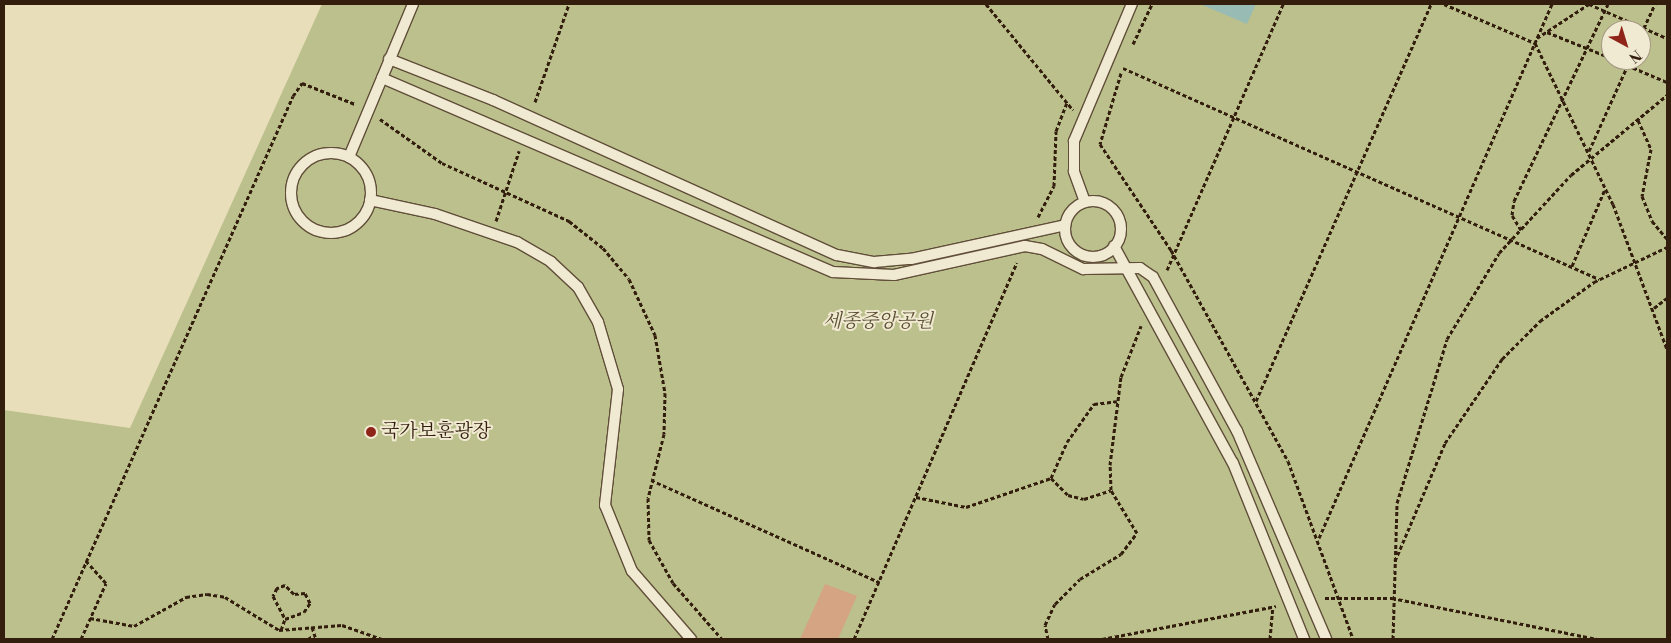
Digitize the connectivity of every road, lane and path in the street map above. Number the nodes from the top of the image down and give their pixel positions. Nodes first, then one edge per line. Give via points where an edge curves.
1 (413, 4) edge
2 (986, 4) edge
3 (1132, 4) edge
4 (1152, 4) edge
5 (1431, 4) edge
6 (1444, 4) edge
7 (1552, 4) edge
8 (1589, 4) edge
9 (1608, 4) edge
10 (1655, 4) edge
11 (1605, 10) junction
12 (1627, 20) edge
13 (1648, 20) edge
14 (1651, 31) edge
15 (1547, 32) junction
16 (1537, 38) junction
17 (1667, 38) edge
18 (1535, 43) junction
19 (1588, 48) junction
20 (1130, 52) dead end
21 (1601, 54) edge
22 (389, 59) junction
23 (1126, 60) dead end
24 (1123, 68) junction
25 (1625, 70) edge
26 (1638, 70) edge
27 (1667, 77) edge
28 (382, 78) junction
29 (1666, 82) edge
30 (1667, 95) edge
31 (1564, 101) junction
32 (1067, 103) junction
33 (368, 111) junction
34 (1638, 120) junction
35 (1081, 121) junction
36 (1100, 144) junction
37 (1589, 152) junction
38 (348, 157) junction
39 (1592, 158) junction
40 (1357, 171) junction
41 (1605, 188) junction
42 (370, 200) junction
43 (1086, 202) junction
44 (1459, 216) junction
45 (1065, 225) junction
46 (1521, 230) junction
47 (1030, 232) junction
48 (1513, 239) junction
49 (1667, 239) edge
50 (1025, 246) junction
51 (1114, 246) junction
52 (1667, 247) edge
53 (1636, 260) junction
54 (1124, 265) junction
55 (1572, 266) junction
56 (1599, 279) junction
57 (1667, 298) edge
58 (1654, 308) junction
59 (1667, 348) edge
60 (1116, 401) dead end
61 (1256, 401) junction
62 (1051, 478) junction
63 (651, 480) junction
64 (1111, 490) dead end
65 (916, 496) junction
66 (1318, 539) junction
67 (86, 561) junction
68 (1393, 566) junction
69 (879, 582) junction
70 (1337, 596) junction
71 (1392, 598) junction
72 (1310, 601) junction
73 (1291, 604) junction
74 (1273, 607) junction
75 (90, 618) junction
76 (285, 619) junction
77 (312, 628) junction
78 (281, 630) junction
79 (314, 638) edge
80 (52, 639) edge
81 (81, 639) edge
82 (308, 639) edge
83 (382, 639) edge
84 (691, 639) edge
85 (722, 639) edge
86 (854, 639) edge
87 (1102, 639) edge
88 (1270, 639) edge
89 (1304, 639) edge
90 (1326, 639) edge
91 (1354, 639) edge
92 (1394, 639) edge
93 (1597, 639) edge

1 - 22 lane
2 - 32 path
3 - 35 lane
4 - 20 path
5 - 40 path
6 - 18 path
7 - 16 path
8 - 11 path
8 - 15 path
9 - 11 path
10 - 13 path
11 - 12 path
11 - 19 path
14 - 17 path
15 - 16 path
15 - 19 path
16 - 18 path
18 - 31 path
18 - 44 path
19 - 21 path
19 - 31 path
22 - 28 lane
22 - 47 lane via 493,100 837,255 874,262 911,259
23 - 24 path
24 - 36 path
24 - 40 path
25 - 37 path
26 - 29 path
27 - 29 path
28 - 33 lane
28 - 50 lane via 833,272 894,275
30 - 34 path
31 - 37 path
31 - 46 path via 1514,201 1512,216
32 - 35 path
32 - 47 path via 1056,131 1054,186
33 - 38 lane
33 - 63 path via 442,163 556,212 603,248 629,279 655,335 663,374 664,434
33 - 67 path via 318,86 302,83 293,96
34 - 39 path
34 - 49 path via 1651,149 1642,196 1652,221
35 - 36 path
35 - 43 lane via 1074,141 1074,172
36 - 61 path via 1171,250
37 - 39 path
38 - 42 lane via 368,178
38 - 42 lane via 328,153 305,162 292,184 295,210 314,229 341,231 363,216
39 - 41 path
39 - 46 path
40 - 44 path
40 - 61 path
41 - 53 path
41 - 55 path
42 - 84 lane via 435,214 517,242 551,262 578,287 598,322 618,389 605,505 632,571
43 - 45 lane via 1074,208
43 - 51 lane via 1101,202 1116,213 1120,231
44 - 48 path
44 - 66 path
45 - 47 lane
45 - 51 lane via 1069,244 1083,255 1100,256
46 - 48 path
48 - 55 path
48 - 68 path via 1447,339 1397,504
50 - 54 lane via 1042,249 1083,269
50 - 65 path
51 - 54 lane
52 - 53 path
53 - 56 path
53 - 58 path
54 - 72 lane via 1140,268 1153,277 1237,431
54 - 73 lane via 1233,463
55 - 56 path
56 - 68 path via 1540,321 1473,397 1422,488
57 - 58 path
58 - 59 path
60 - 62 path via 1094,404 1068,442
61 - 66 path via 1288,461
62 - 64 path via 1068,495 1084,499
62 - 65 path via 966,507
63 - 69 path
63 - 85 path via 648,530 659,563
65 - 69 path
66 - 70 path
67 - 75 path via 106,583
67 - 80 path
68 - 71 path
69 - 86 path
70 - 71 path
70 - 72 path
70 - 91 path
71 - 92 path
71 - 93 path
72 - 90 lane
73 - 74 path
73 - 89 lane
74 - 87 path
74 - 88 path
75 - 78 path via 134,626 186,597 207,594 225,597
75 - 81 path
76 - 76 path via 304,612 310,603 305,593 294,594 285,585 277,588 273,596
76 - 78 path
77 - 78 path
77 - 79 path
77 - 83 path via 357,627
79 - 82 path

